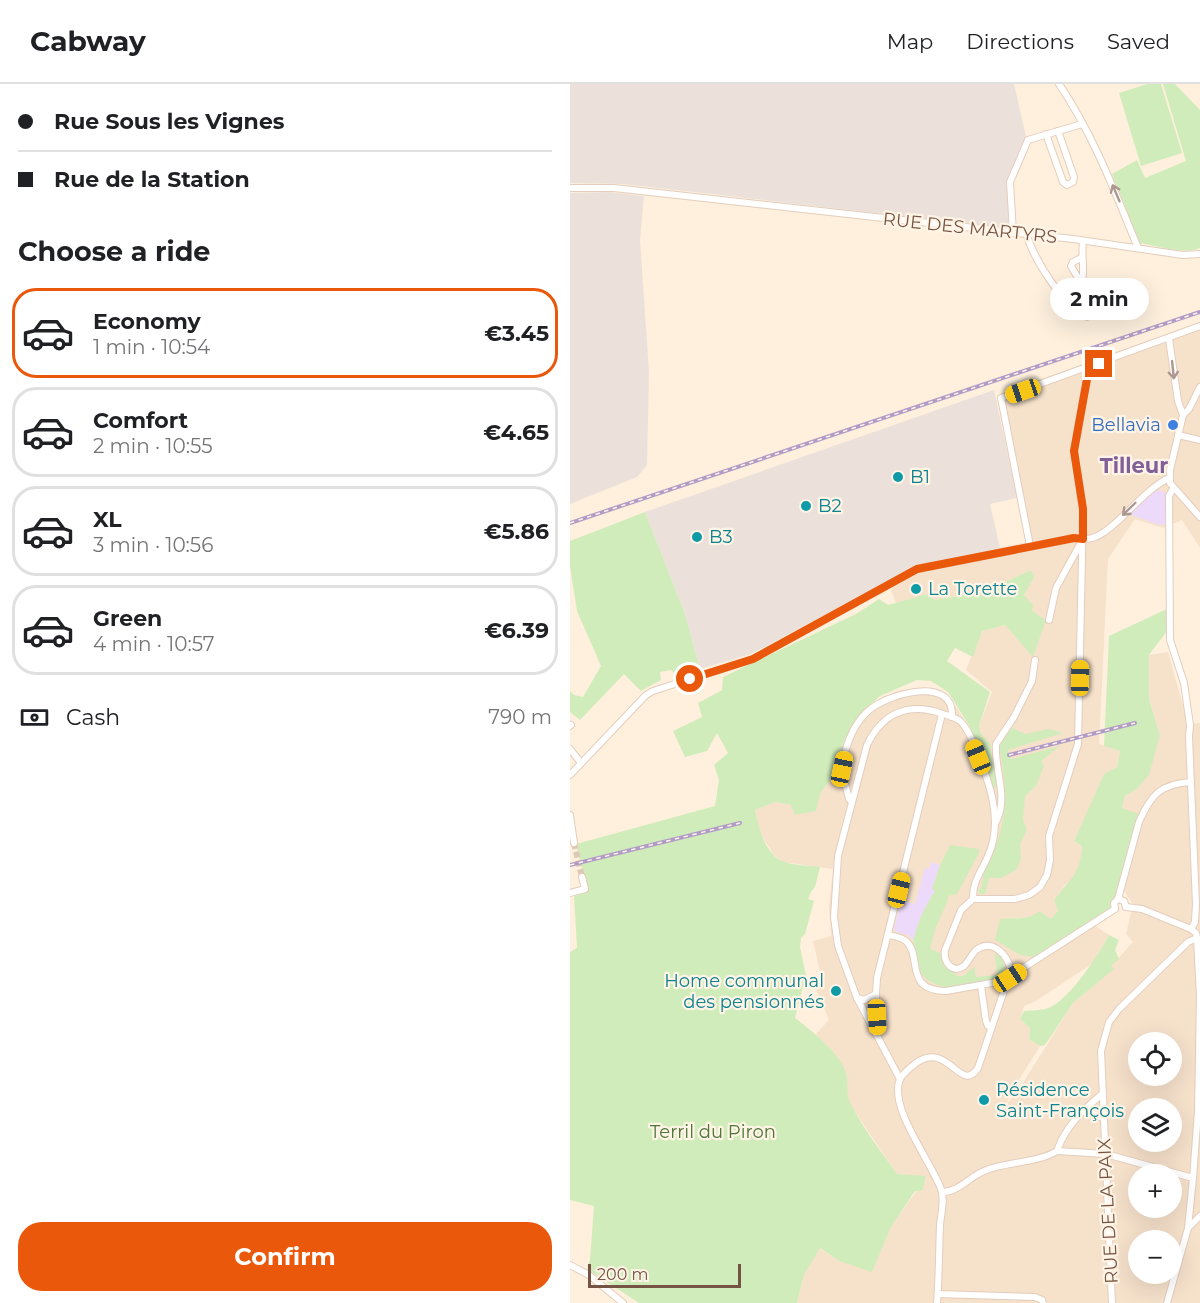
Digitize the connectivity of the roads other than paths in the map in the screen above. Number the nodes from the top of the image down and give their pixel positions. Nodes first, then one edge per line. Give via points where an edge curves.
1 (1059, 84) edge
2 (1082, 124) junction
3 (1058, 131) junction
4 (1046, 134) junction
5 (570, 188) edge
6 (1013, 233) junction
7 (1027, 235) junction
8 (1083, 241) junction
9 (1138, 248) junction
10 (1200, 254) edge
11 (1081, 258) junction
12 (1082, 280) junction
13 (1200, 326) edge
14 (1169, 339) junction
15 (1089, 368) junction
16 (1200, 387) edge
17 (1183, 416) junction
18 (1178, 435) junction
19 (1200, 440) edge
20 (1169, 478) junction
21 (1173, 489) junction
22 (1200, 517) edge
23 (1083, 539) junction
24 (1030, 546) junction
25 (1049, 620) dead end
26 (1035, 660) dead end
27 (942, 714) junction
28 (952, 717) junction
29 (570, 749) edge
30 (581, 763) junction
31 (570, 775) edge
32 (1191, 782) junction
33 (852, 802) junction
34 (570, 815) edge
35 (995, 824) junction
36 (574, 843) dead end
37 (582, 877) dead end
38 (570, 893) edge
39 (972, 899) junction
40 (1118, 899) junction
41 (1126, 907) junction
42 (1115, 909) junction
43 (1191, 929) junction
44 (888, 935) junction
45 (1197, 938) junction
46 (1010, 978) junction
47 (981, 986) junction
48 (876, 994) junction
49 (857, 998) junction
50 (991, 1027) junction
51 (878, 1035) junction
52 (900, 1079) junction
53 (1102, 1094) junction
54 (1083, 1109) junction
55 (1103, 1118) junction
56 (1057, 1151) junction
57 (1106, 1154) junction
58 (1193, 1178) junction
59 (942, 1192) junction
60 (1200, 1216) edge
61 (1188, 1228) junction
62 (570, 1265) edge
63 (938, 1294) junction
64 (623, 1303) edge
65 (937, 1303) edge
66 (1043, 1303) edge
67 (1112, 1303) edge
68 (1167, 1303) edge

1 - 2 street
2 - 3 street
9 -> 2 street
3 - 4 street
3 - 4 street via 1074,177 1067,185
4 - 6 street via 1028,140 1010,182
5 - 6 street, RUE DES MARTYRS via 614,188
6 - 7 street, RUE DES MARTYRS
7 - 8 street, RUE DES MARTYRS
7 - 12 street via 1048,278 1066,302 1079,315 1087,317 1098,310
8 - 9 street, RUE DES MARTYRS
8 - 11 street
9 - 10 street, RUE DES MARTYRS
11 - 12 street
11 - 12 street via 1071,266
13 - 14 street
14 - 15 street
14 -> 17 street
15 - 23 street via 1074,451 1083,509
15 - 24 street via 1001,398
16 - 17 street
17 - 18 street
18 - 19 street
18 - 20 street
20 - 21 street
20 -> 23 street via 1142,496 1106,531
21 - 22 street
21 - 32 street via 1169,496 1170,640 1184,683 1190,725
23 - 24 street
23 - 25 street via 1056,588
23 - 39 street via 1078,744 1049,836 1047,875 1029,896
24 - 30 street via 917,569 753,659 653,690
26 - 35 street via 1032,681 996,744 1002,796
27 - 28 street
27 - 33 street via 910,709 894,714 880,725 867,745
27 - 44 street
28 - 33 street via 950,702 934,692 891,696 865,713 850,737 842,769
28 - 35 street via 967,730 978,757 993,801
29 - 30 street
30 - 31 street
32 - 40 street via 1163,787 1144,810
32 - 43 street via 1196,904
33 - 49 street via 838,856 834,917 838,946
34 - 36 street
35 - 39 street via 992,846
37 - 38 street via 585,889
39 - 46 street via 961,910 945,950 946,963 961,968 978,949 992,946 1009,961
40 - 41 street
40 - 42 street
41 - 42 street via 1122,911
41 - 43 street via 1142,909
42 - 46 street
43 - 45 street
44 - 47 street via 907,942 916,974 928,987 946,991
44 - 48 street
45 - 53 street, RUE DE LA PAIX via 1188,942 1114,1016 1101,1051
45 - 58 street via 1200,997
46 - 47 street
46 - 50 street
47 - 50 street via 986,1022
48 - 49 street via 864,1000
48 - 51 street
49 - 51 street
50 - 52 street via 973,1075 960,1075 942,1058 929,1058 913,1065
51 - 52 street
52 - 59 street via 902,1113
53 - 54 street
53 - 55 street, RUE DE LA PAIX
54 - 55 street, RUE DE LA PAIX
54 - 56 street
55 - 57 street, RUE DE LA PAIX
56 - 57 street
56 - 59 street via 984,1171 953,1191
57 - 58 street
57 - 67 street, RUE DE LA PAIX
58 - 61 street
59 - 63 street
60 - 61 street
61 - 68 street
62 - 64 street
63 - 65 street
63 - 66 street via 1035,1298

